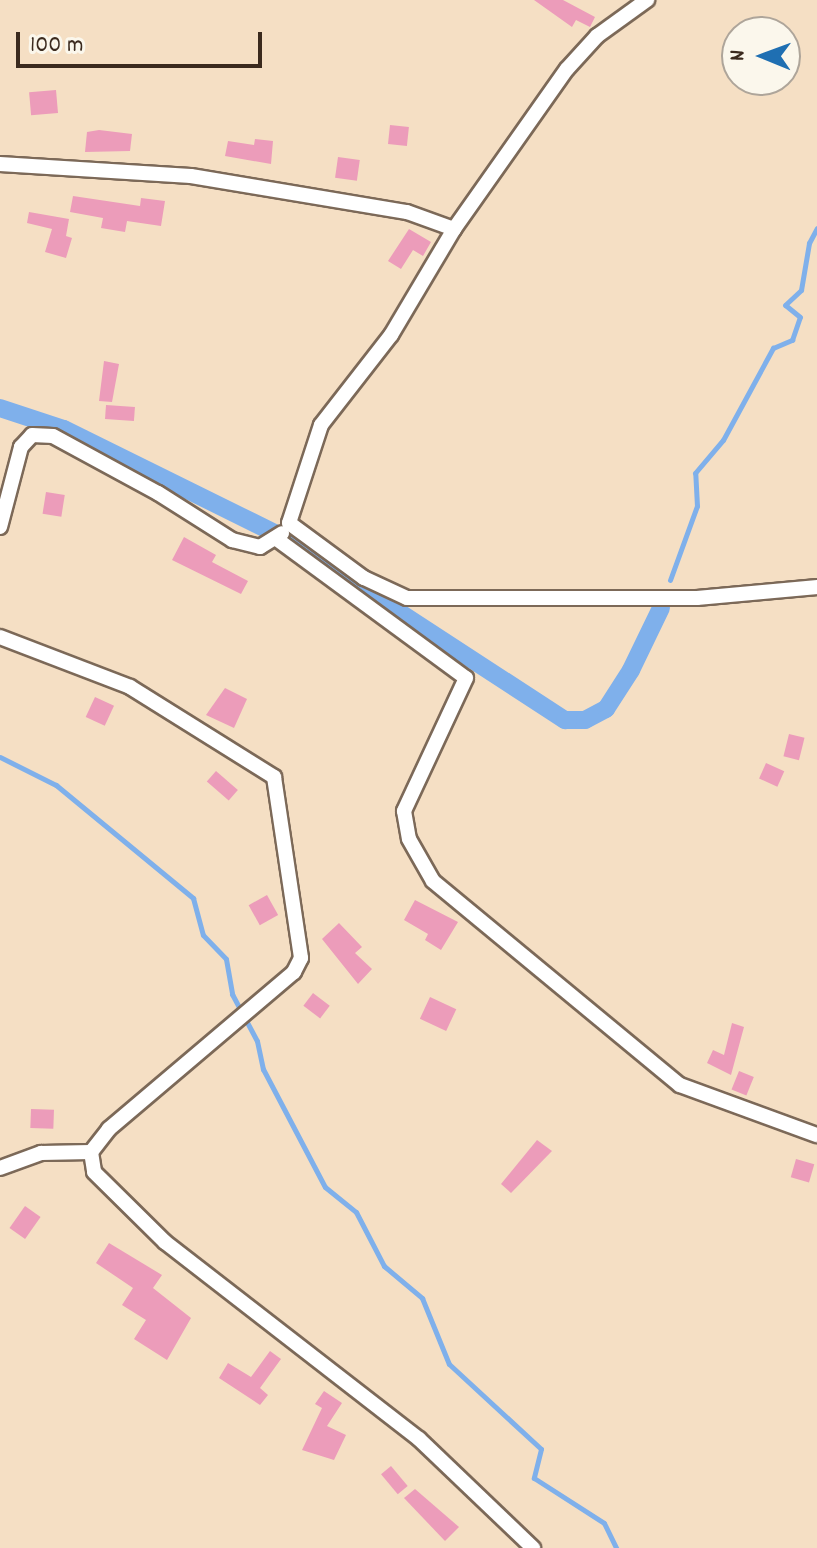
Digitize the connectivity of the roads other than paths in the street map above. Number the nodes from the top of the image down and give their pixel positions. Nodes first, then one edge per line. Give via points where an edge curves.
1 (647, 0) edge
2 (0, 164) edge
3 (454, 229) junction
4 (289, 523) junction
5 (0, 527) edge
6 (278, 540) junction
7 (817, 587) edge
8 (0, 637) edge
9 (817, 1135) edge
10 (91, 1152) junction
11 (0, 1168) edge
12 (533, 1548) edge

1 - 3 street via 597,36 567,69
2 - 3 street via 191,176 407,212
3 - 4 street via 391,335 321,425
4 - 6 street
4 - 7 street via 364,578 407,598 697,598
5 - 6 street via 21,447 32,435 53,436 232,540 260,547
6 - 9 street via 466,678 404,811 409,839 433,881 680,1085
8 - 10 street via 130,687 274,777 301,958 294,972 109,1129
10 - 11 street via 41,1153
10 - 12 street via 94,1172 106,1190 419,1439

